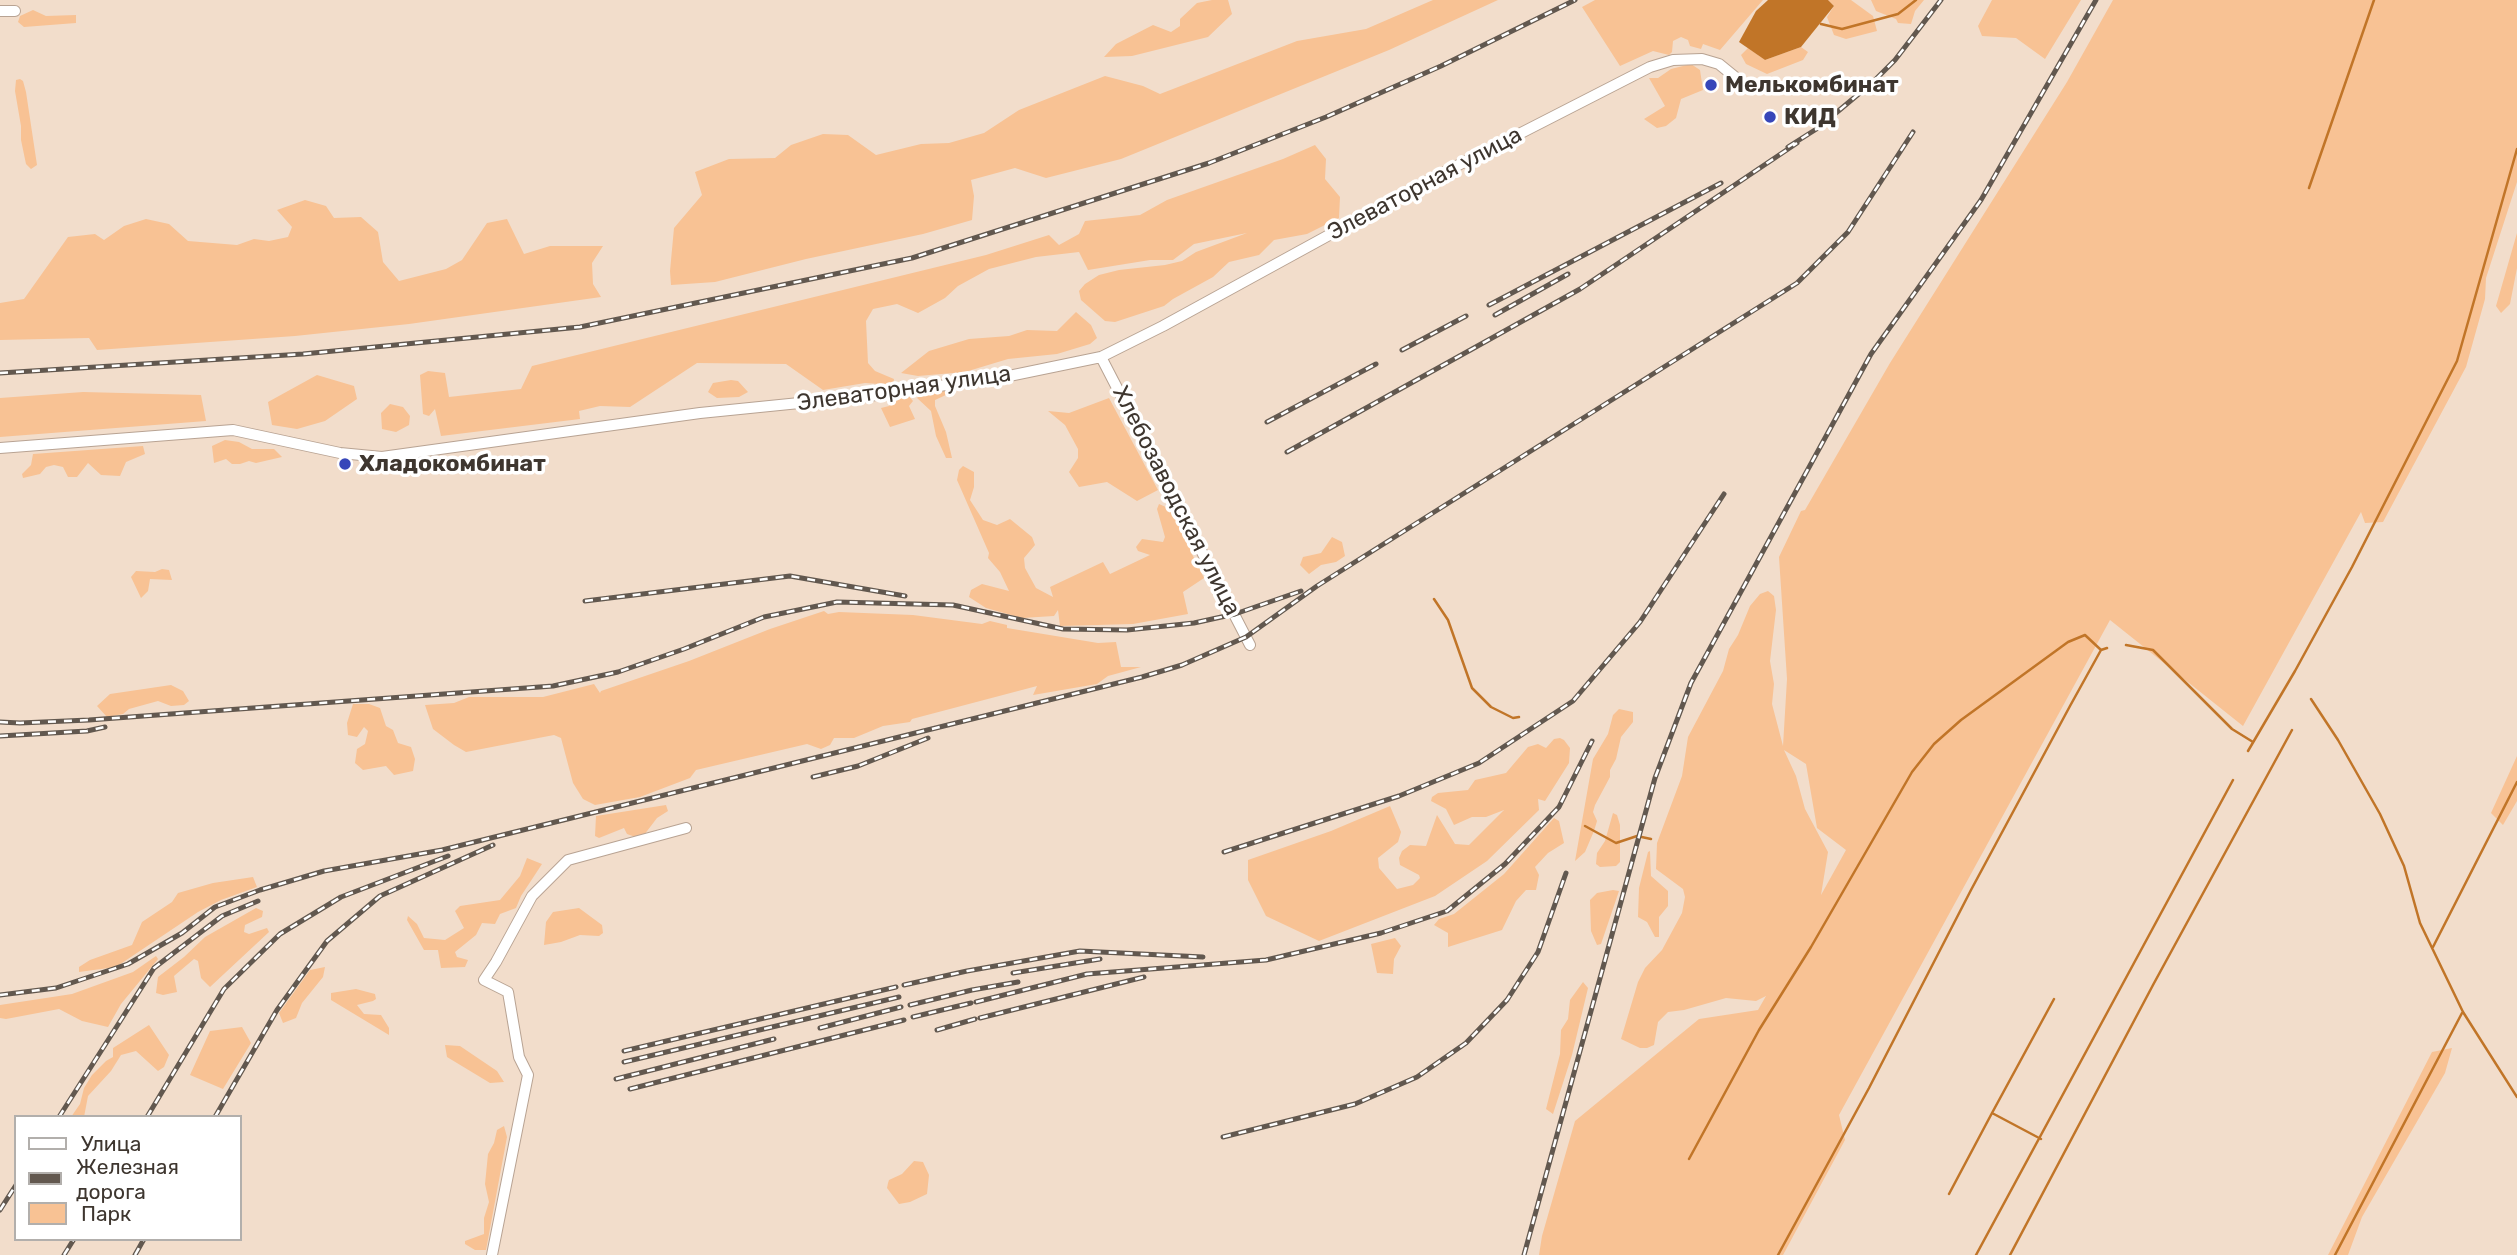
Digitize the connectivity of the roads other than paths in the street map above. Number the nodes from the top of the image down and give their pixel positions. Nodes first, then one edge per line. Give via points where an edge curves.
1 (15, 11) dead end
2 (0, 12) edge
3 (1735, 77) dead end
4 (1101, 357) junction
5 (0, 448) edge
6 (1250, 645) dead end
7 (686, 828) dead end
8 (492, 1255) edge

1 - 2 street
3 - 4 street, Элеваторная улица via 1719,64 1702,59 1650,66
4 - 5 street, Элеваторная улица via 869,396 700,413 382,457 340,453 233,430
4 - 6 street, Хлебозаводская улица
7 - 8 street via 568,860 532,896 484,980 508,992 519,1057 528,1075

